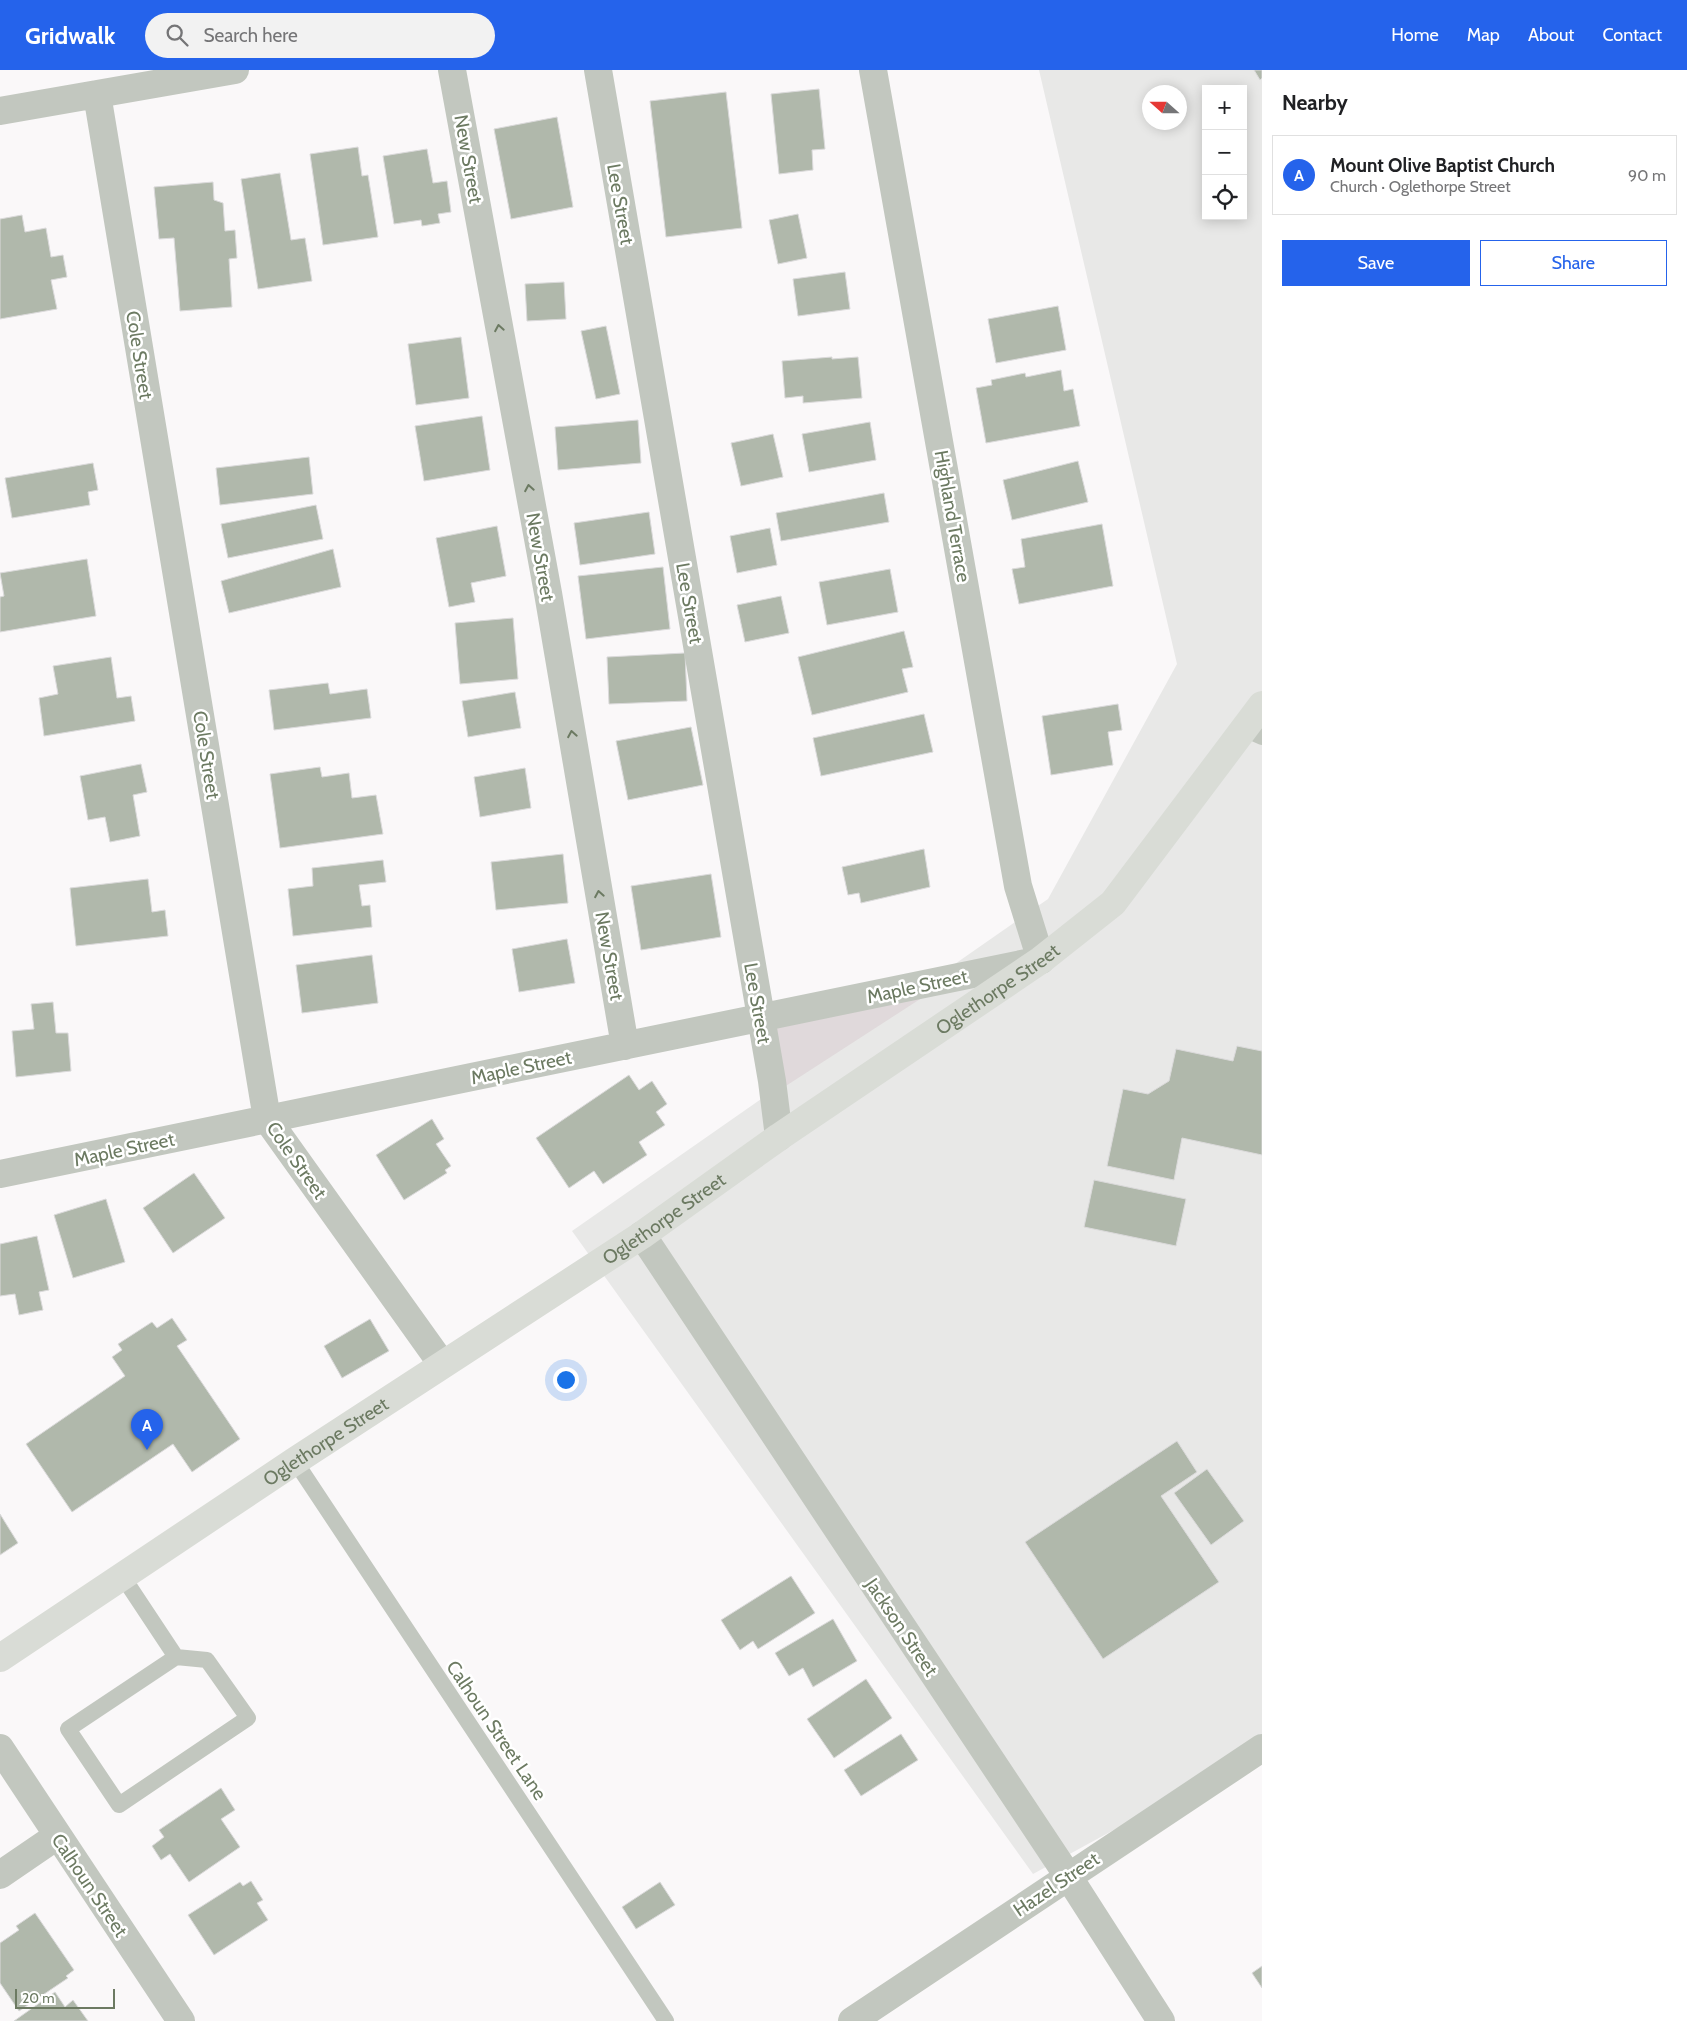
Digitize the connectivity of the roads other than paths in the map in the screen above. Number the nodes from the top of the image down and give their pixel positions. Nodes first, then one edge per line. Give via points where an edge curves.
1 (235, 70) edge
2 (452, 70) edge
3 (598, 70) edge
4 (873, 70) edge
5 (97, 94) junction
6 (0, 111) edge
7 (1262, 705) edge
8 (1253, 733) edge
9 (1041, 960) junction
10 (761, 1018) junction
11 (625, 1046) junction
12 (267, 1119) junction
13 (779, 1137) junction
14 (0, 1174) edge
15 (642, 1235) junction
16 (442, 1364) junction
17 (295, 1461) junction
18 (123, 1576) junction
19 (0, 1658) edge
20 (176, 1658) junction
21 (0, 1748) edge
22 (1262, 1748) edge
23 (57, 1836) junction
24 (0, 1875) edge
25 (1068, 1876) junction
26 (181, 2021) edge
27 (666, 2021) edge
28 (852, 2021) edge
29 (1161, 2021) edge

1 - 5 street
11 -> 2 street, New Street via 548,593
3 - 10 street, Lee Street
4 - 9 street, Highland Terrace via 1018,886
5 - 6 street
5 - 12 street, Cole Street
7 - 8 street, Oglethorpe Street
8 - 9 street, Oglethorpe Street via 1113,903
9 - 10 street, Maple Street
9 - 13 street, Oglethorpe Street
10 - 11 street, Maple Street
10 - 13 street, Lee Street
11 - 12 street, Maple Street
12 - 14 street, Maple Street
12 - 16 street, Cole Street
13 - 15 street, Oglethorpe Street
15 - 16 street, Oglethorpe Street
15 - 25 street, Jackson Street
16 - 17 street, Oglethorpe Street
17 - 18 street, Oglethorpe Street
17 - 27 lane, Calhoun Street Lane
18 - 19 street, Oglethorpe Street
18 - 20 lane
20 - 20 lane via 68,1729 118,1805 248,1718 208,1660
21 - 23 street, Calhoun Street
22 - 25 street, Hazel Street
23 - 24 street
23 - 26 street, Calhoun Street
25 - 28 street, Hazel Street
25 - 29 street, Jackson Street

